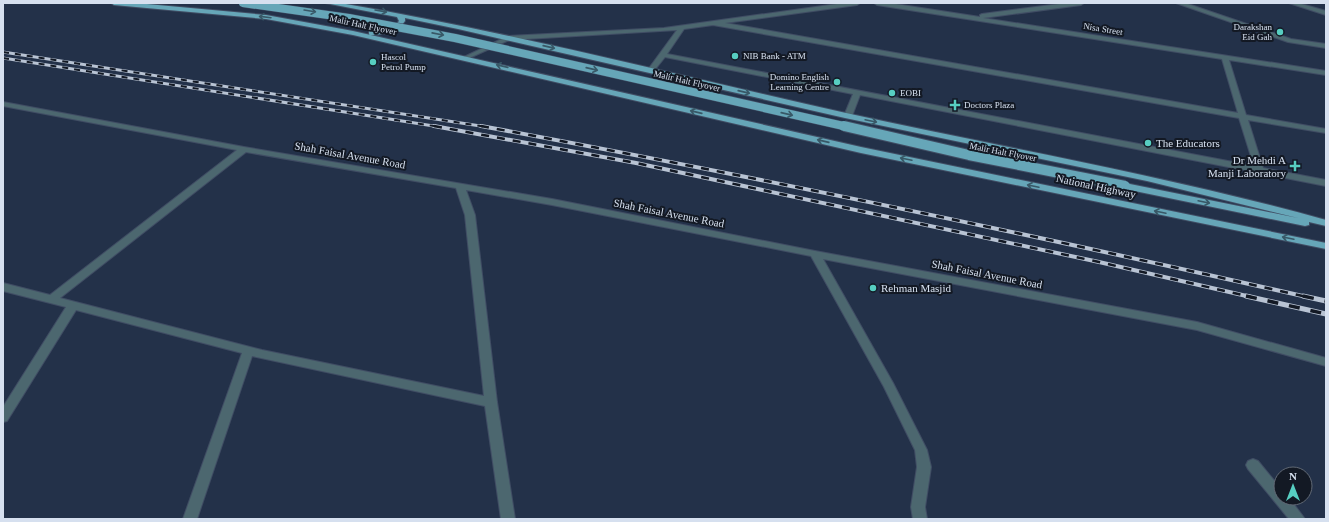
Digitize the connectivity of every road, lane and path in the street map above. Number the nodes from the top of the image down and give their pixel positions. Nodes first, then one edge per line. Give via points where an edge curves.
1 (114, 3) edge
2 (244, 3) edge
3 (328, 3) edge
4 (857, 3) edge
5 (877, 3) edge
6 (1082, 3) edge
7 (1179, 3) edge
8 (1292, 3) edge
9 (1326, 13) edge
10 (400, 15) junction
11 (970, 18) junction
12 (712, 23) junction
13 (682, 27) junction
14 (358, 34) junction
15 (508, 38) junction
16 (1326, 46) edge
17 (663, 55) junction
18 (1225, 57) junction
19 (465, 58) junction
20 (651, 71) junction
21 (1326, 73) edge
22 (857, 92) junction
23 (3, 104) edge
24 (848, 116) junction
25 (1243, 117) junction
26 (1326, 131) edge
27 (244, 149) junction
28 (861, 150) joint
29 (1259, 170) junction
30 (1326, 183) edge
31 (460, 186) junction
32 (1125, 186) joint
33 (1326, 223) edge
34 (1326, 228) edge
35 (1326, 246) edge
36 (815, 254) junction
37 (3, 287) edge
38 (52, 299) junction
39 (73, 305) junction
40 (248, 351) junction
41 (1326, 362) edge
42 (490, 402) junction
43 (3, 417) edge
44 (1253, 465) dead end
45 (190, 519) edge
46 (508, 519) edge
47 (920, 519) edge
48 (1298, 519) edge

14 -> 1 highway, Malir Halt Flyover via 266,17
2 -> 32 highway, Malir Halt Flyover, bridge via 304,10 455,38 940,149
3 -> 10 highway
4 - 12 street
5 - 11 street, Nisa Street
6 - 11 street
7 - 16 street via 1290,41
8 - 9 street
10 - 14 highway via 402,21 394,29
10 - 15 highway
11 - 18 street, Nisa Street
12 - 13 street
12 - 25 street
13 - 15 street
13 - 17 street
14 - 19 highway, Malir Halt Flyover
15 - 19 street
15 -> 20 highway
17 - 20 street
17 - 22 street
18 - 21 street, Nisa Street
18 - 25 street
28 -> 19 highway, Malir Halt Flyover
20 -> 24 highway
22 - 24 street
22 - 29 street
23 - 27 street, Shah Faisal Avenue Road
24 -> 33 highway via 1199,188
25 - 26 street
25 - 29 street
27 - 31 street, Shah Faisal Avenue Road
27 - 38 street
35 -> 28 highway, National Highway
29 - 30 street
31 - 36 street, Shah Faisal Avenue Road
31 - 42 street via 470,215
32 -> 34 highway, National Highway
36 - 41 street, Shah Faisal Avenue Road via 1197,326
36 - 47 street via 889,386 921,450 924,467 918,507
37 - 38 street
38 - 39 street
39 - 40 street
39 - 43 street
40 - 42 street
40 - 45 street
42 - 46 street
44 - 48 street

